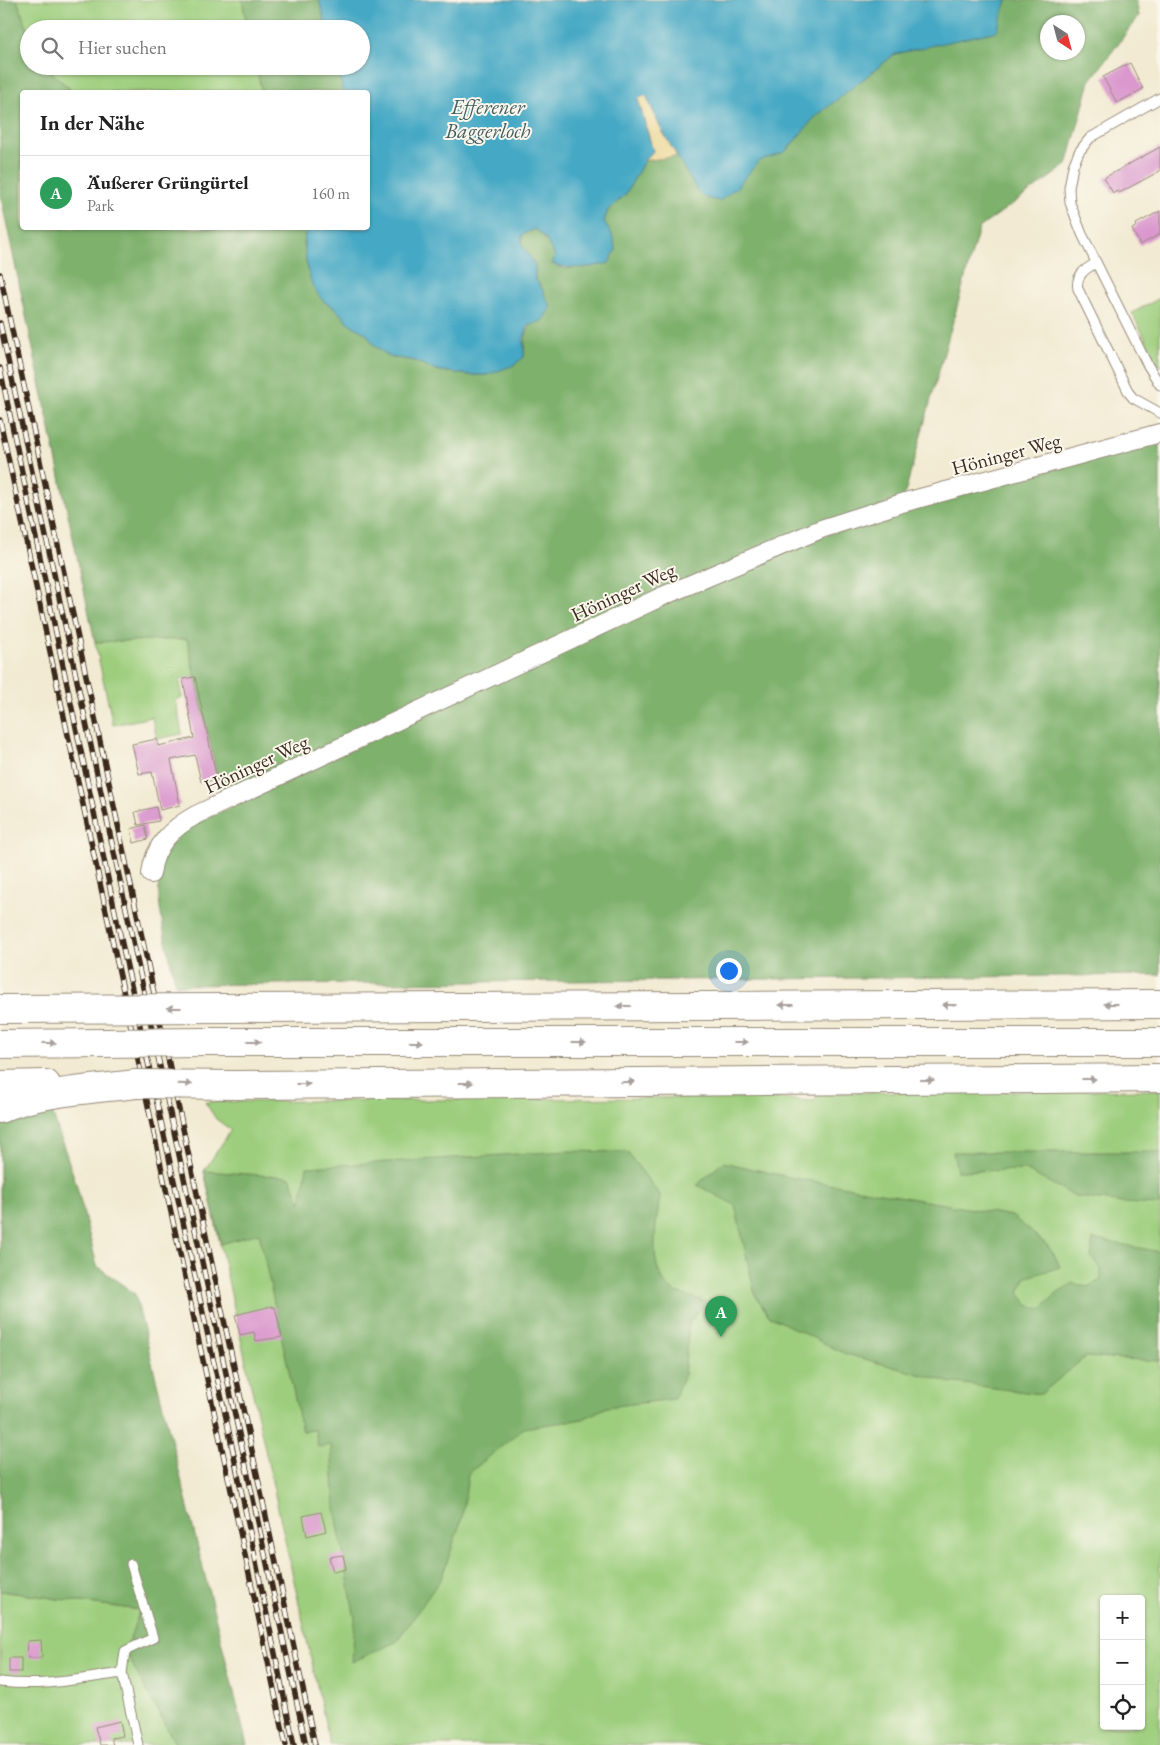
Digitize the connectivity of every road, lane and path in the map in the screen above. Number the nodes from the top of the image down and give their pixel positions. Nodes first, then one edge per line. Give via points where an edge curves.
1 (1160, 98) edge
2 (1096, 263) junction
3 (1160, 385) edge
4 (1160, 413) edge
5 (1160, 433) edge
6 (151, 874) dead end
7 (1160, 1004) edge
8 (0, 1009) edge
9 (1086, 1042) junction
10 (1160, 1042) edge
11 (0, 1044) edge
12 (1160, 1078) edge
13 (756, 1081) junction
14 (136, 1084) junction
15 (0, 1085) edge
16 (0, 1109) edge
17 (131, 1564) dead end
18 (122, 1673) junction
19 (0, 1682) edge
20 (138, 1745) edge

1 - 2 lane via 1090,138 1073,166 1070,203
2 - 3 lane
2 - 4 lane via 1078,277 1078,289 1129,393
5 - 6 street, Höninger Weg via 902,503 820,529 738,564 196,815 163,841 156,851
7 -> 8 highway, bridge
9 - 10 highway
11 -> 9 highway, bridge
9 - 13 highway
13 -> 12 highway
14 -> 13 highway, bridge
14 - 15 highway
14 - 16 highway via 50,1095
17 - 18 lane via 152,1638 125,1651
18 - 19 lane via 45,1684
18 - 20 lane

